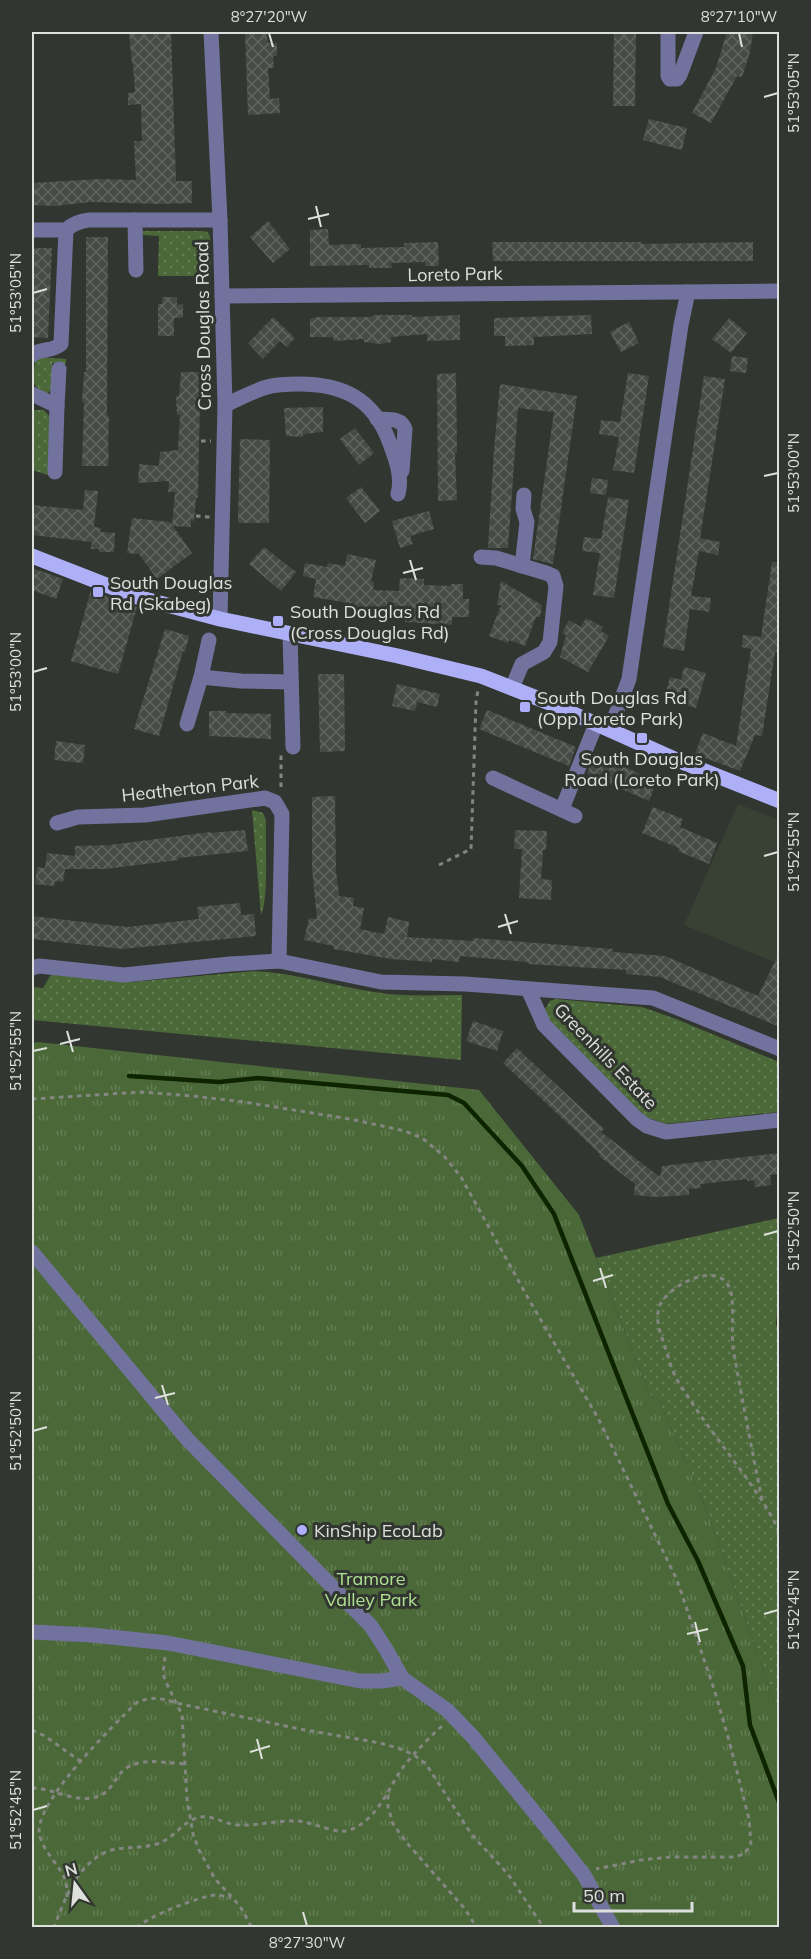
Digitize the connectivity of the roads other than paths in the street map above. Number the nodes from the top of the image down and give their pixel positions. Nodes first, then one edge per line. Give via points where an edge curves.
1 (211, 32) edge
2 (668, 32) edge
3 (696, 32) edge
4 (135, 220) junction
5 (220, 220) junction
6 (32, 230) edge
7 (66, 230) junction
8 (136, 270) dead end
9 (780, 291) edge
10 (688, 292) junction
11 (222, 296) junction
12 (32, 355) edge
13 (59, 369) dead end
14 (32, 394) edge
15 (225, 405) junction
16 (57, 406) junction
17 (55, 472) dead end
18 (400, 488) dead end
19 (524, 495) dead end
20 (32, 556) edge
21 (481, 556) dead end
22 (522, 566) junction
23 (220, 619) junction
24 (290, 634) junction
25 (209, 640) dead end
26 (201, 677) junction
27 (291, 681) junction
28 (512, 688) junction
29 (187, 724) dead end
30 (603, 727) junction
31 (286, 752) road end
32 (494, 778) dead end
33 (780, 801) edge
34 (57, 824) dead end
35 (279, 962) junction
36 (32, 968) edge
37 (528, 989) junction
38 (780, 1049) edge
39 (780, 1120) edge
40 (32, 1252) edge
41 (32, 1632) edge
42 (402, 1678) junction
43 (613, 1928) edge

1 - 5 street, Cross Douglas Road
2 - 3 street via 668,76 673,80 680,75
4 - 5 street
4 - 7 street via 89,220
4 - 8 street
5 - 11 street, Cross Douglas Road
6 - 7 street
7 - 12 street via 61,344
9 - 10 street, Loreto Park
10 - 11 street, Loreto Park
10 - 30 street via 629,679
11 - 15 street, Cross Douglas Road
13 - 16 street
14 - 16 street
15 - 18 street via 280,385 322,385 353,394 385,430
15 - 23 street, Cross Douglas Road
16 - 17 street
19 - 22 street via 527,522
20 - 23 main road via 137,597
21 - 22 street
22 - 28 street via 553,576 556,586 550,642 544,652 522,664
23 - 24 main road
24 - 27 street
24 - 28 main road via 482,676
25 - 26 street
26 - 27 street
26 - 29 street
27 - 31 street
28 - 30 main road
30 - 32 street via 568,812
30 - 33 main road
34 - 35 street, Heatherton Park via 78,817 145,815 266,798 275,802 282,814
35 - 36 street via 124,975
35 - 37 street, Greenhills Estate via 381,982
37 - 38 street, Greenhills Estate via 653,998
37 - 39 street, Greenhills Estate via 544,1025 647,1126 666,1132
40 - 42 street via 187,1439 371,1626
41 - 42 street via 168,1643 360,1681
42 - 43 street via 473,1737 584,1875

